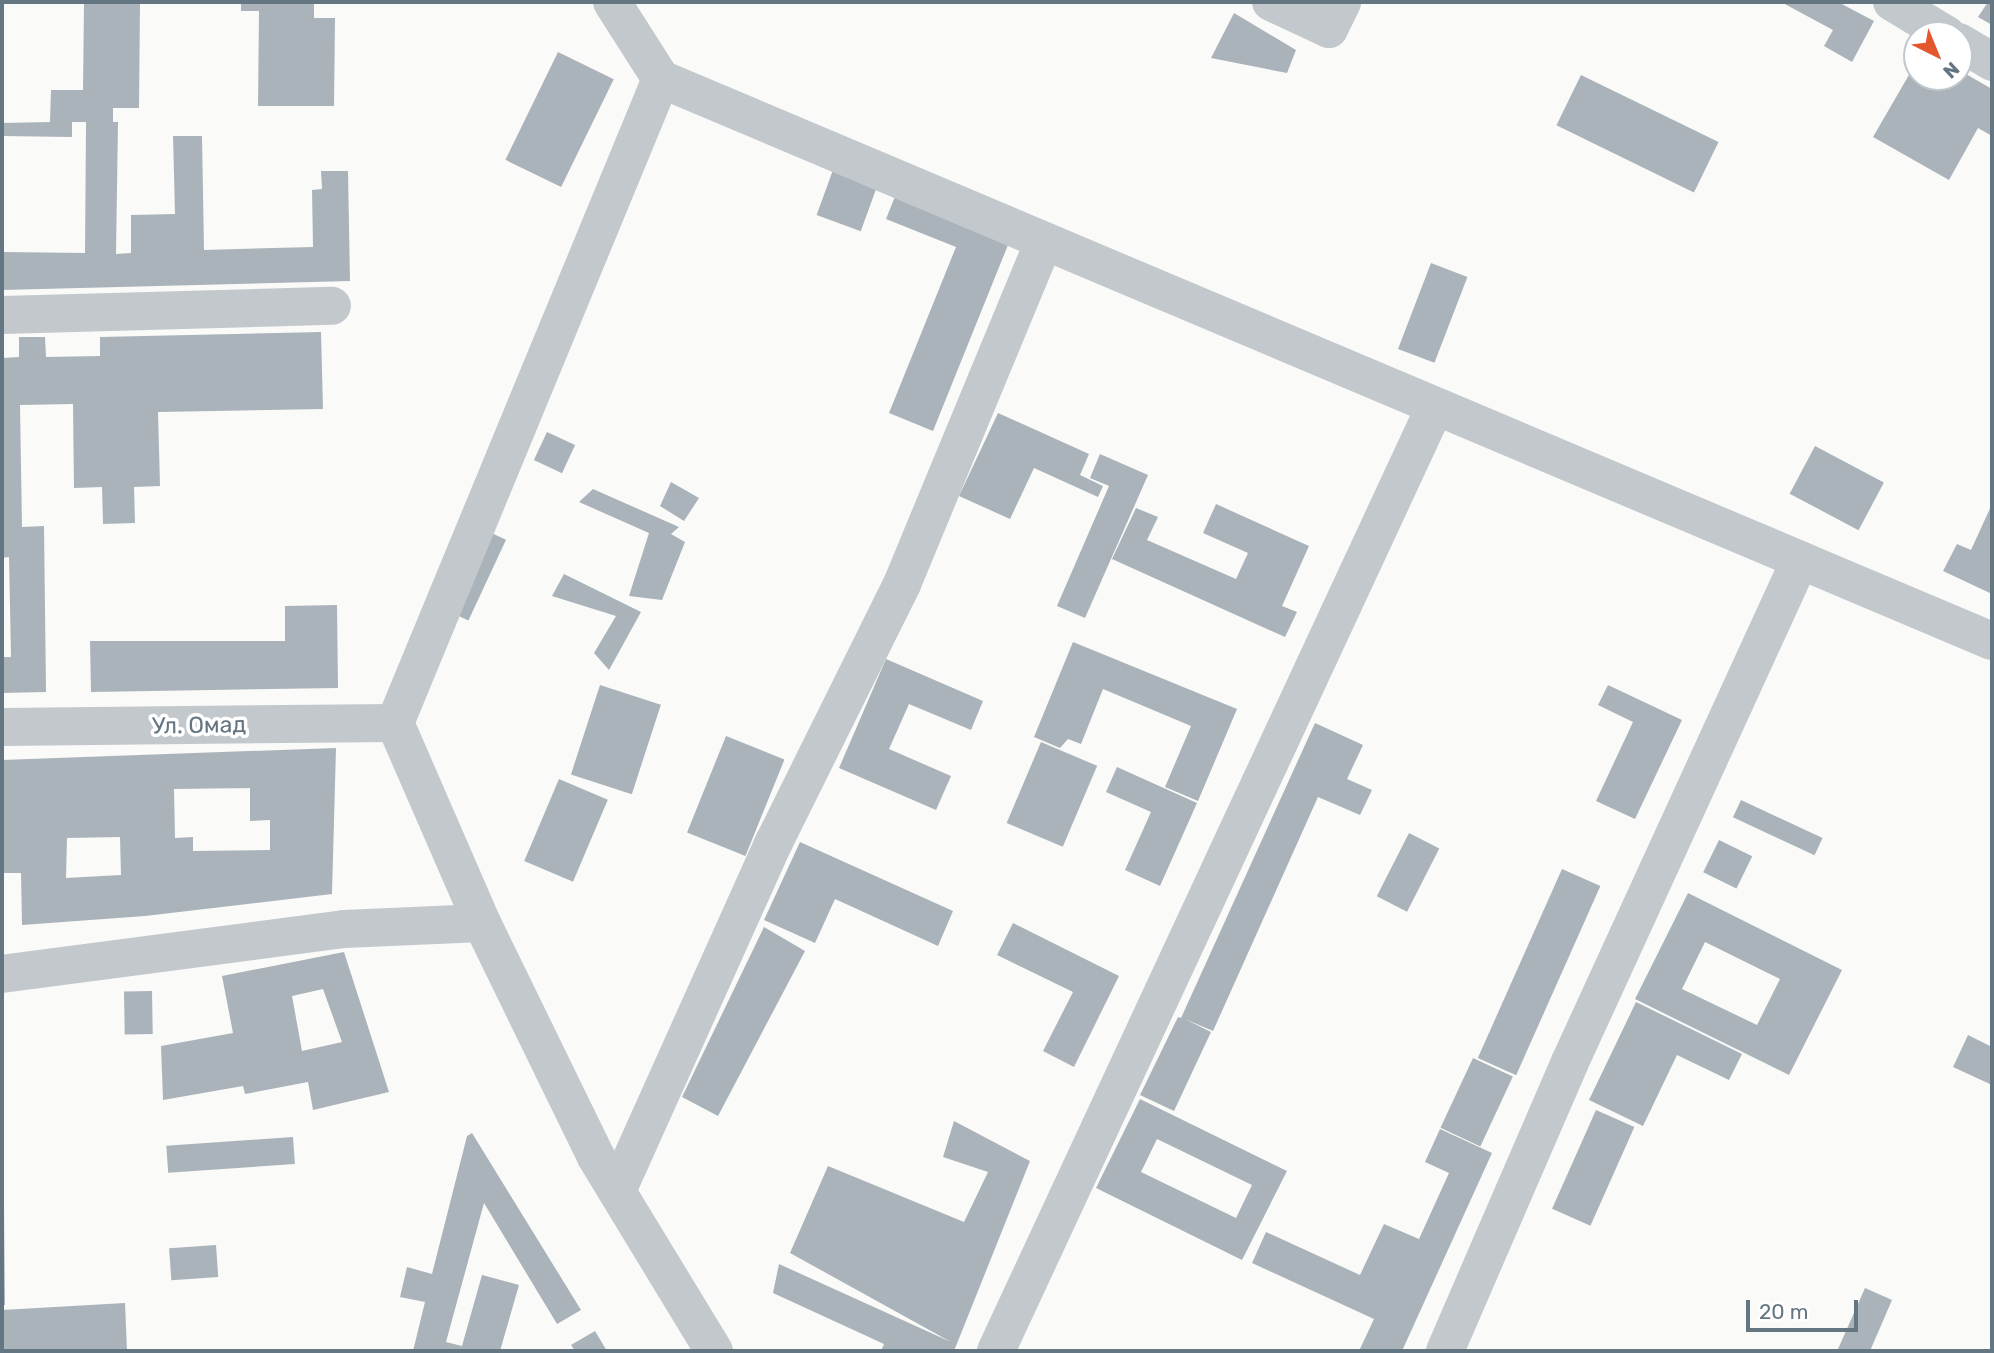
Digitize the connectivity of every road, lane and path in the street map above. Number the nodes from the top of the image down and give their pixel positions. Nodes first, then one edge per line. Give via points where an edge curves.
1 (612, 2) edge
2 (1271, 2) edge
3 (1342, 2) edge
4 (1892, 2) edge
5 (1924, 21) edge
6 (1973, 50) edge
7 (1992, 62) edge
8 (661, 79) junction
9 (1044, 241) junction
10 (332, 306) dead end
11 (2, 315) edge
12 (1435, 407) junction
13 (1800, 560) junction
14 (1992, 642) edge
15 (396, 723) junction
16 (2, 727) edge
17 (482, 923) junction
18 (2, 974) edge
19 (617, 1191) junction
20 (714, 1351) edge
21 (996, 1351) edge
22 (1445, 1351) edge

1 - 8 street
2 - 3 street via 1329,29
4 - 5 street
6 - 7 street
8 - 9 street
8 - 15 street
9 - 12 street
9 - 19 street via 902,584 774,842
10 - 11 street
12 - 13 street
12 - 21 street
13 - 14 street
13 - 22 street via 1570,1062
15 - 16 street, Ул. Омад
15 - 17 street
17 - 18 street via 344,929
17 - 19 street
19 - 20 street

